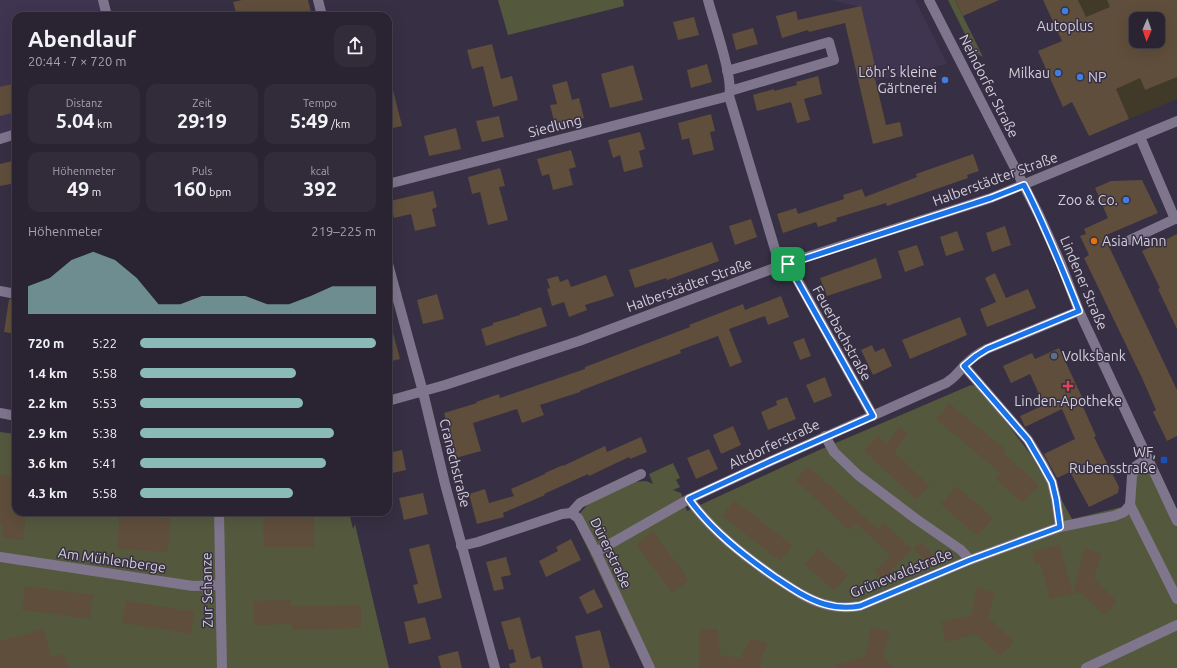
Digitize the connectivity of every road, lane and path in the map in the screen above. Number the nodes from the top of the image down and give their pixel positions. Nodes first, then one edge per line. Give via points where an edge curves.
1 (103, 0) edge
2 (318, 0) edge
3 (708, 0) edge
4 (929, 0) edge
5 (106, 12) edge
6 (321, 12) edge
7 (727, 70) junction
8 (730, 93) junction
9 (1177, 121) edge
10 (12, 135) edge
11 (1140, 137) junction
12 (0, 139) edge
13 (392, 183) edge
14 (1024, 185) junction
15 (1176, 218) edge
16 (1130, 240) dead end
17 (784, 265) junction
18 (392, 279) edge
19 (0, 291) edge
20 (12, 293) edge
21 (1079, 311) junction
22 (964, 366) junction
23 (423, 392) junction
24 (392, 400) edge
25 (0, 413) edge
26 (12, 415) edge
27 (873, 416) junction
28 (825, 436) junction
29 (1147, 458) junction
30 (641, 474) dead end
31 (689, 499) junction
32 (1130, 505) junction
33 (571, 514) junction
34 (219, 516) edge
35 (1177, 521) edge
36 (1060, 527) junction
37 (462, 546) junction
38 (596, 552) junction
39 (0, 557) edge
40 (970, 560) junction
41 (220, 585) junction
42 (1177, 599) edge
43 (1177, 625) edge
44 (222, 668) edge
45 (495, 668) edge
46 (650, 668) edge
47 (1086, 668) edge

1 - 5 street
2 - 6 street
3 - 7 street
4 - 14 street, Neindorfer Straße
7 - 8 street
7 - 8 street, Siedlung via 829,42 834,60
8 - 13 street, Siedlung
8 - 17 street
9 - 11 street, Halberstädter Straße
10 - 12 street
11 - 14 street, Halberstädter Straße
11 - 15 street
14 - 17 street, Halberstädter Straße
14 - 21 street, Lindener Straße via 1061,264
15 - 16 street
17 - 23 street, Halberstädter Straße via 579,341
17 - 27 street, Feuerbachstraße
18 - 23 street, Cranachstraße
19 - 20 street
21 - 22 street, Altdorferstraße via 987,349
21 - 29 street, Lindener Straße
22 - 27 street, Altdorferstraße via 946,383
22 - 36 street via 1028,440 1053,488
23 - 24 street, Halberstädter Straße
23 - 37 street, Cranachstraße
25 - 26 street
27 - 28 street, Altdorferstraße
28 - 31 street, Altdorferstraße
28 - 40 street, Grünewaldstraße via 834,452 858,475
29 - 32 street via 1136,466 1132,476
29 - 35 street, Lindener Straße
30 - 33 street via 580,503
31 - 38 street, Altdorferstraße
31 - 40 street, Grünewaldstraße via 701,516 721,536 754,563 798,592 836,607 860,606
32 - 36 street, Grünewaldstraße via 1124,512 1114,516
32 - 42 street
33 - 37 street, Dürerstraße via 562,514
33 - 38 street, Dürerstraße via 578,518
34 - 41 street, Zur Schanze
36 - 40 street, Grünewaldstraße
37 - 45 street, Cranachstraße
38 - 46 street, Dürerstraße
39 - 41 street, Am Mühlenberge via 192,586
41 - 44 street, Zur Schanze
43 - 47 street

